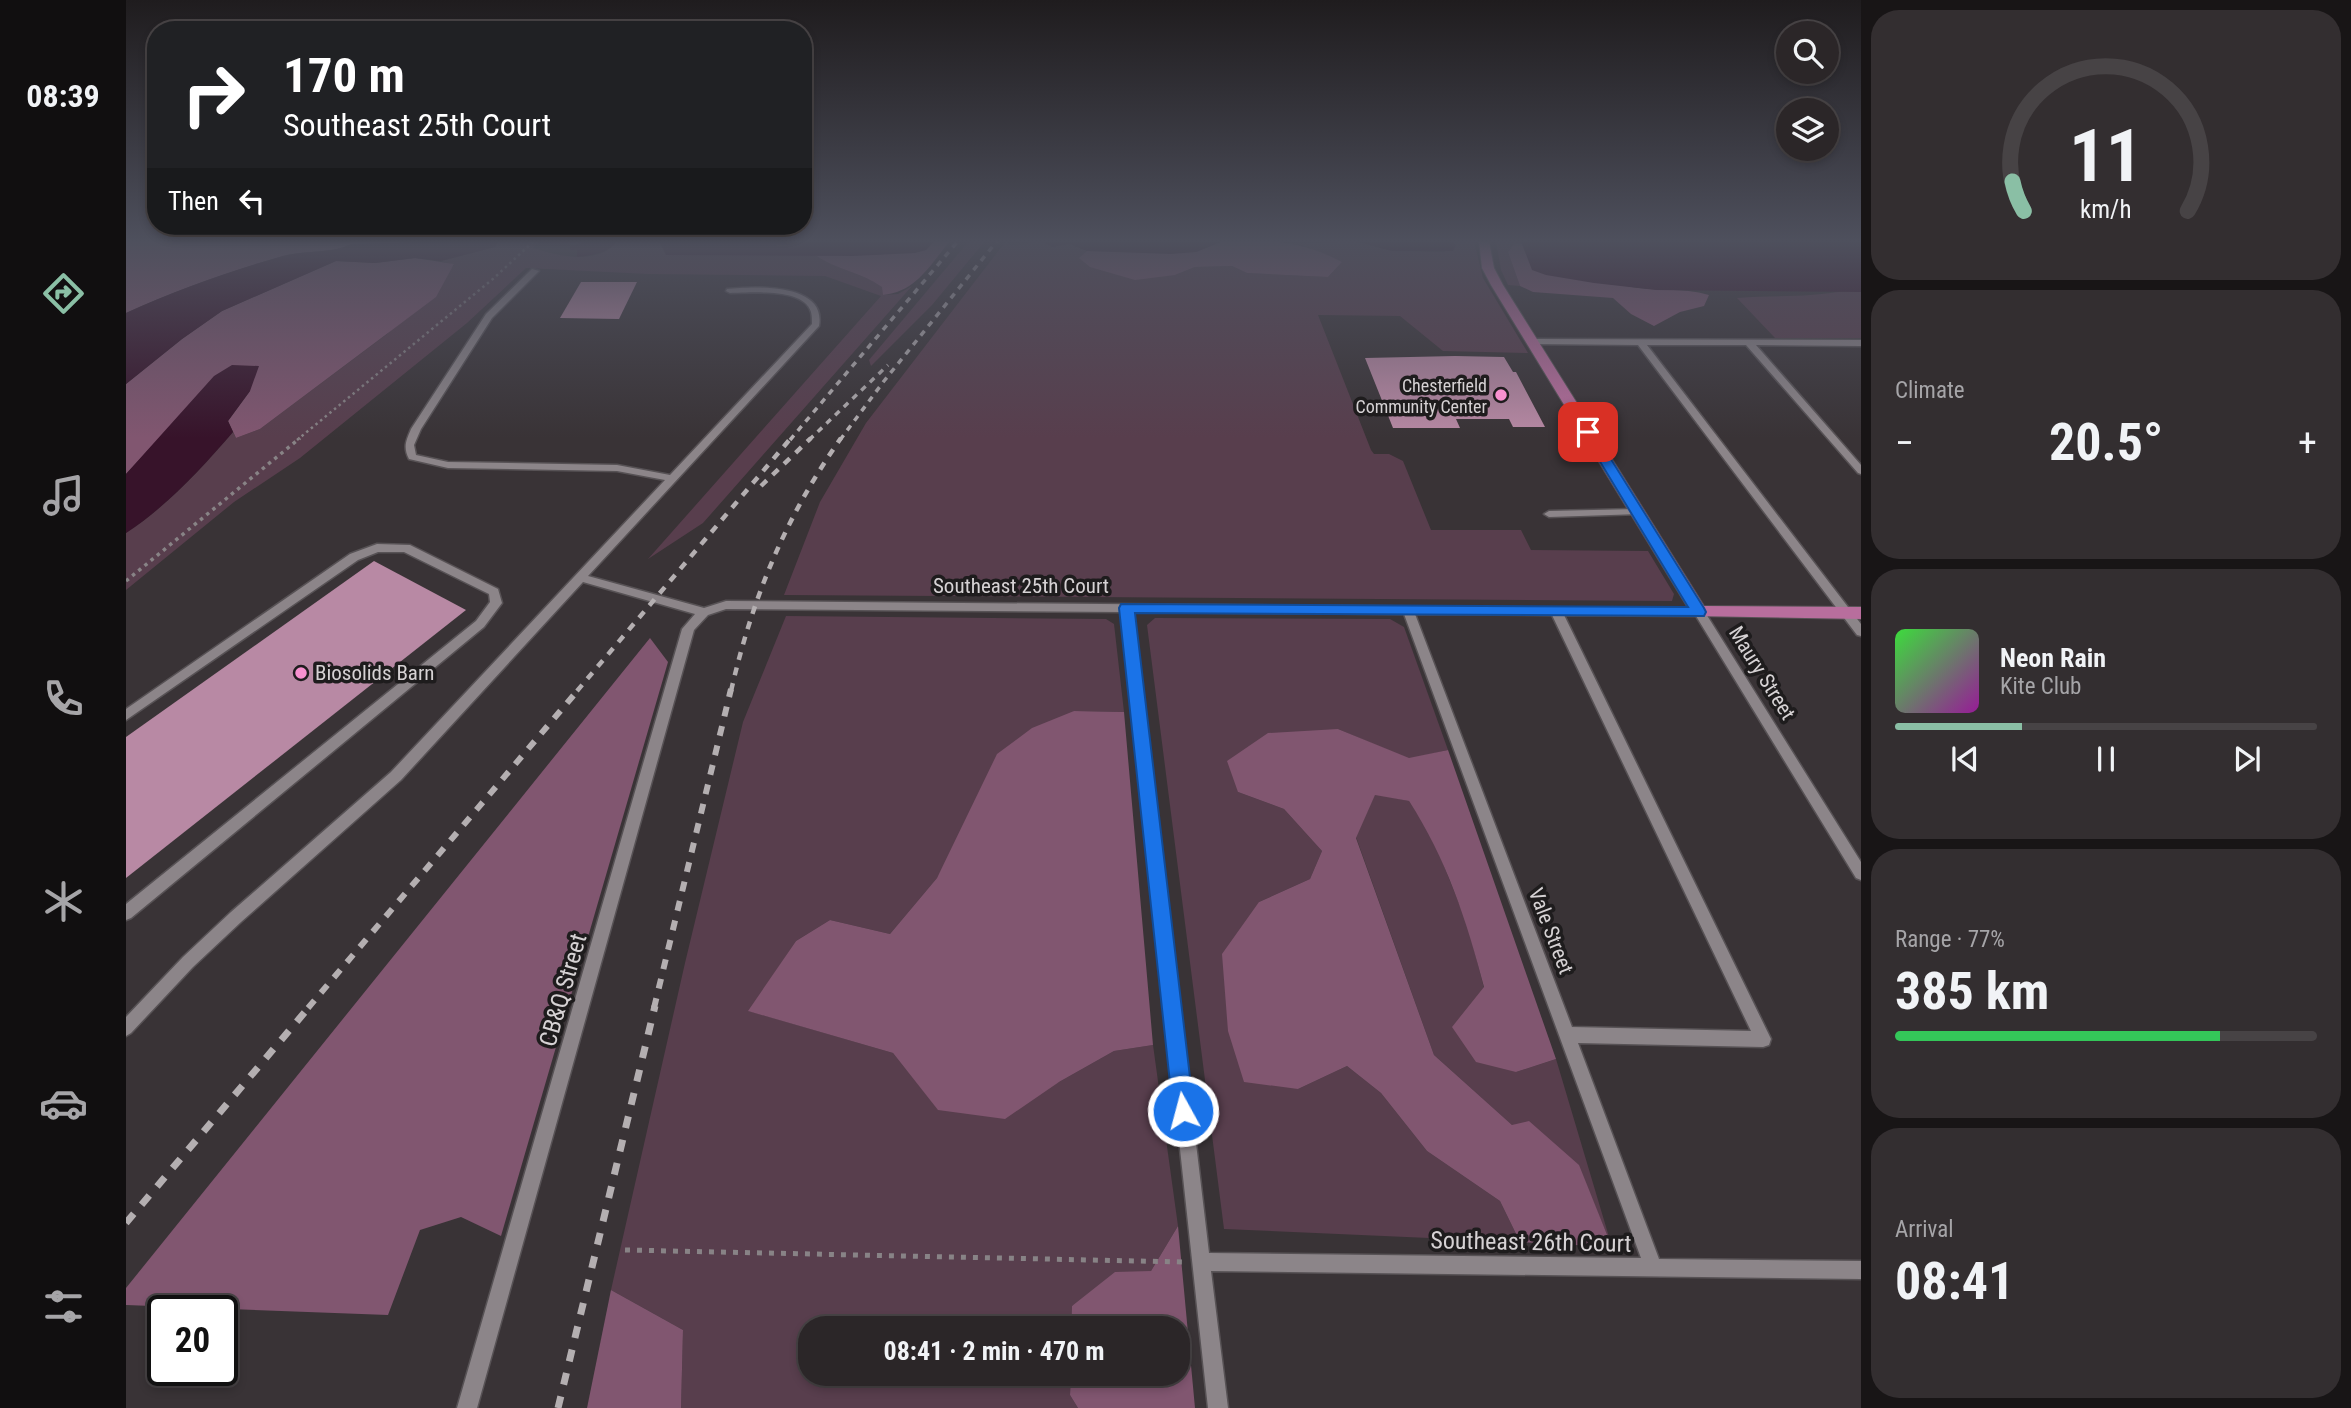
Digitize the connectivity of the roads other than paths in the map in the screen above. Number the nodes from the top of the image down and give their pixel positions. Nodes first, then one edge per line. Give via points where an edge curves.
1 (498, 307) edge
2 (814, 307) edge
3 (1512, 307) edge
4 (1533, 342) junction
5 (1641, 343) junction
6 (1749, 343) junction
7 (1860, 344) edge
8 (1861, 471) edge
9 (674, 479) junction
10 (1637, 512) junction
11 (1549, 514) dead end
12 (582, 578) junction
13 (1127, 608) junction
14 (1408, 610) junction
15 (1556, 611) junction
16 (704, 612) junction
17 (1699, 612) junction
18 (1854, 613) edge
19 (1861, 632) edge
20 (126, 715) edge
21 (1861, 874) edge
22 (126, 913) edge
23 (126, 1028) edge
24 (1567, 1035) junction
25 (1200, 1262) junction
26 (1654, 1268) junction
27 (1861, 1270) edge
28 (467, 1408) edge
29 (1218, 1408) edge

1 - 9 street via 415,429 409,445 412,457 449,466 617,468
2 - 9 street via 816,324
3 - 4 main road, Maury Street
4 - 5 street
4 - 10 main road, Maury Street
5 - 6 street
5 - 18 street
6 - 7 street
6 - 8 street
9 - 12 street
10 - 11 street
10 - 17 main road, Maury Street
12 - 16 street
12 - 23 street via 396,776 236,917
13 - 14 street, Southeast 25th Court
13 - 16 street, Southeast 25th Court via 726,605
13 - 25 street
14 - 15 street, Southeast 25th Court
14 - 24 street, Vale Street
15 - 17 street, Southeast 25th Court
15 - 24 street via 1763,1039
16 - 28 street, CB&Q Street via 688,629
17 - 18 main road, Southeast 25th Court
17 - 21 street, Maury Street
18 - 19 street
20 - 22 street via 354,557 377,548 406,548 494,592 496,603 480,624
24 - 26 street, Vale Street
25 - 26 street, Southeast 26th Court
25 - 29 street
26 - 27 street, Southeast 26th Court

